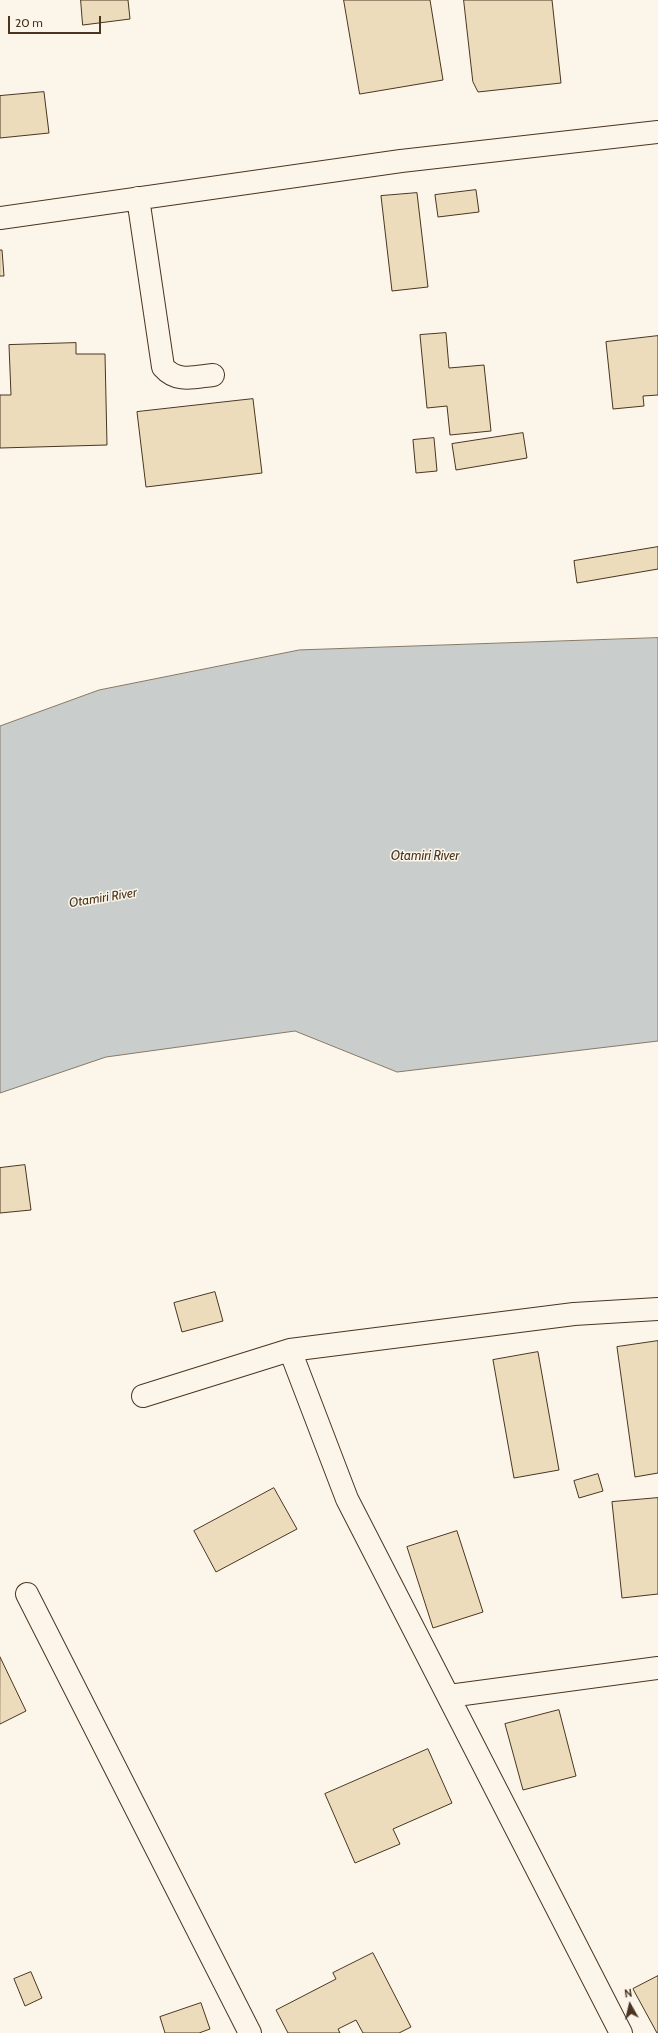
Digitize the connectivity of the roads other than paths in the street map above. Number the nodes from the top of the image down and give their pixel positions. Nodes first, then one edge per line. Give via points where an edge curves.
1 (658, 132) edge
2 (138, 198) junction
3 (0, 218) edge
4 (213, 374) dead end
5 (658, 1309) edge
6 (290, 1350) junction
7 (143, 1396) dead end
8 (27, 1594) dead end
9 (658, 1668) edge
10 (448, 1696) junction
11 (250, 2033) edge
12 (621, 2033) edge

1 - 2 street via 401,161
2 - 3 street
2 - 4 street via 163,367 169,374 181,379
5 - 6 street via 574,1314
6 - 7 street
6 - 10 street via 347,1500
8 - 11 street
9 - 10 street
10 - 12 street

